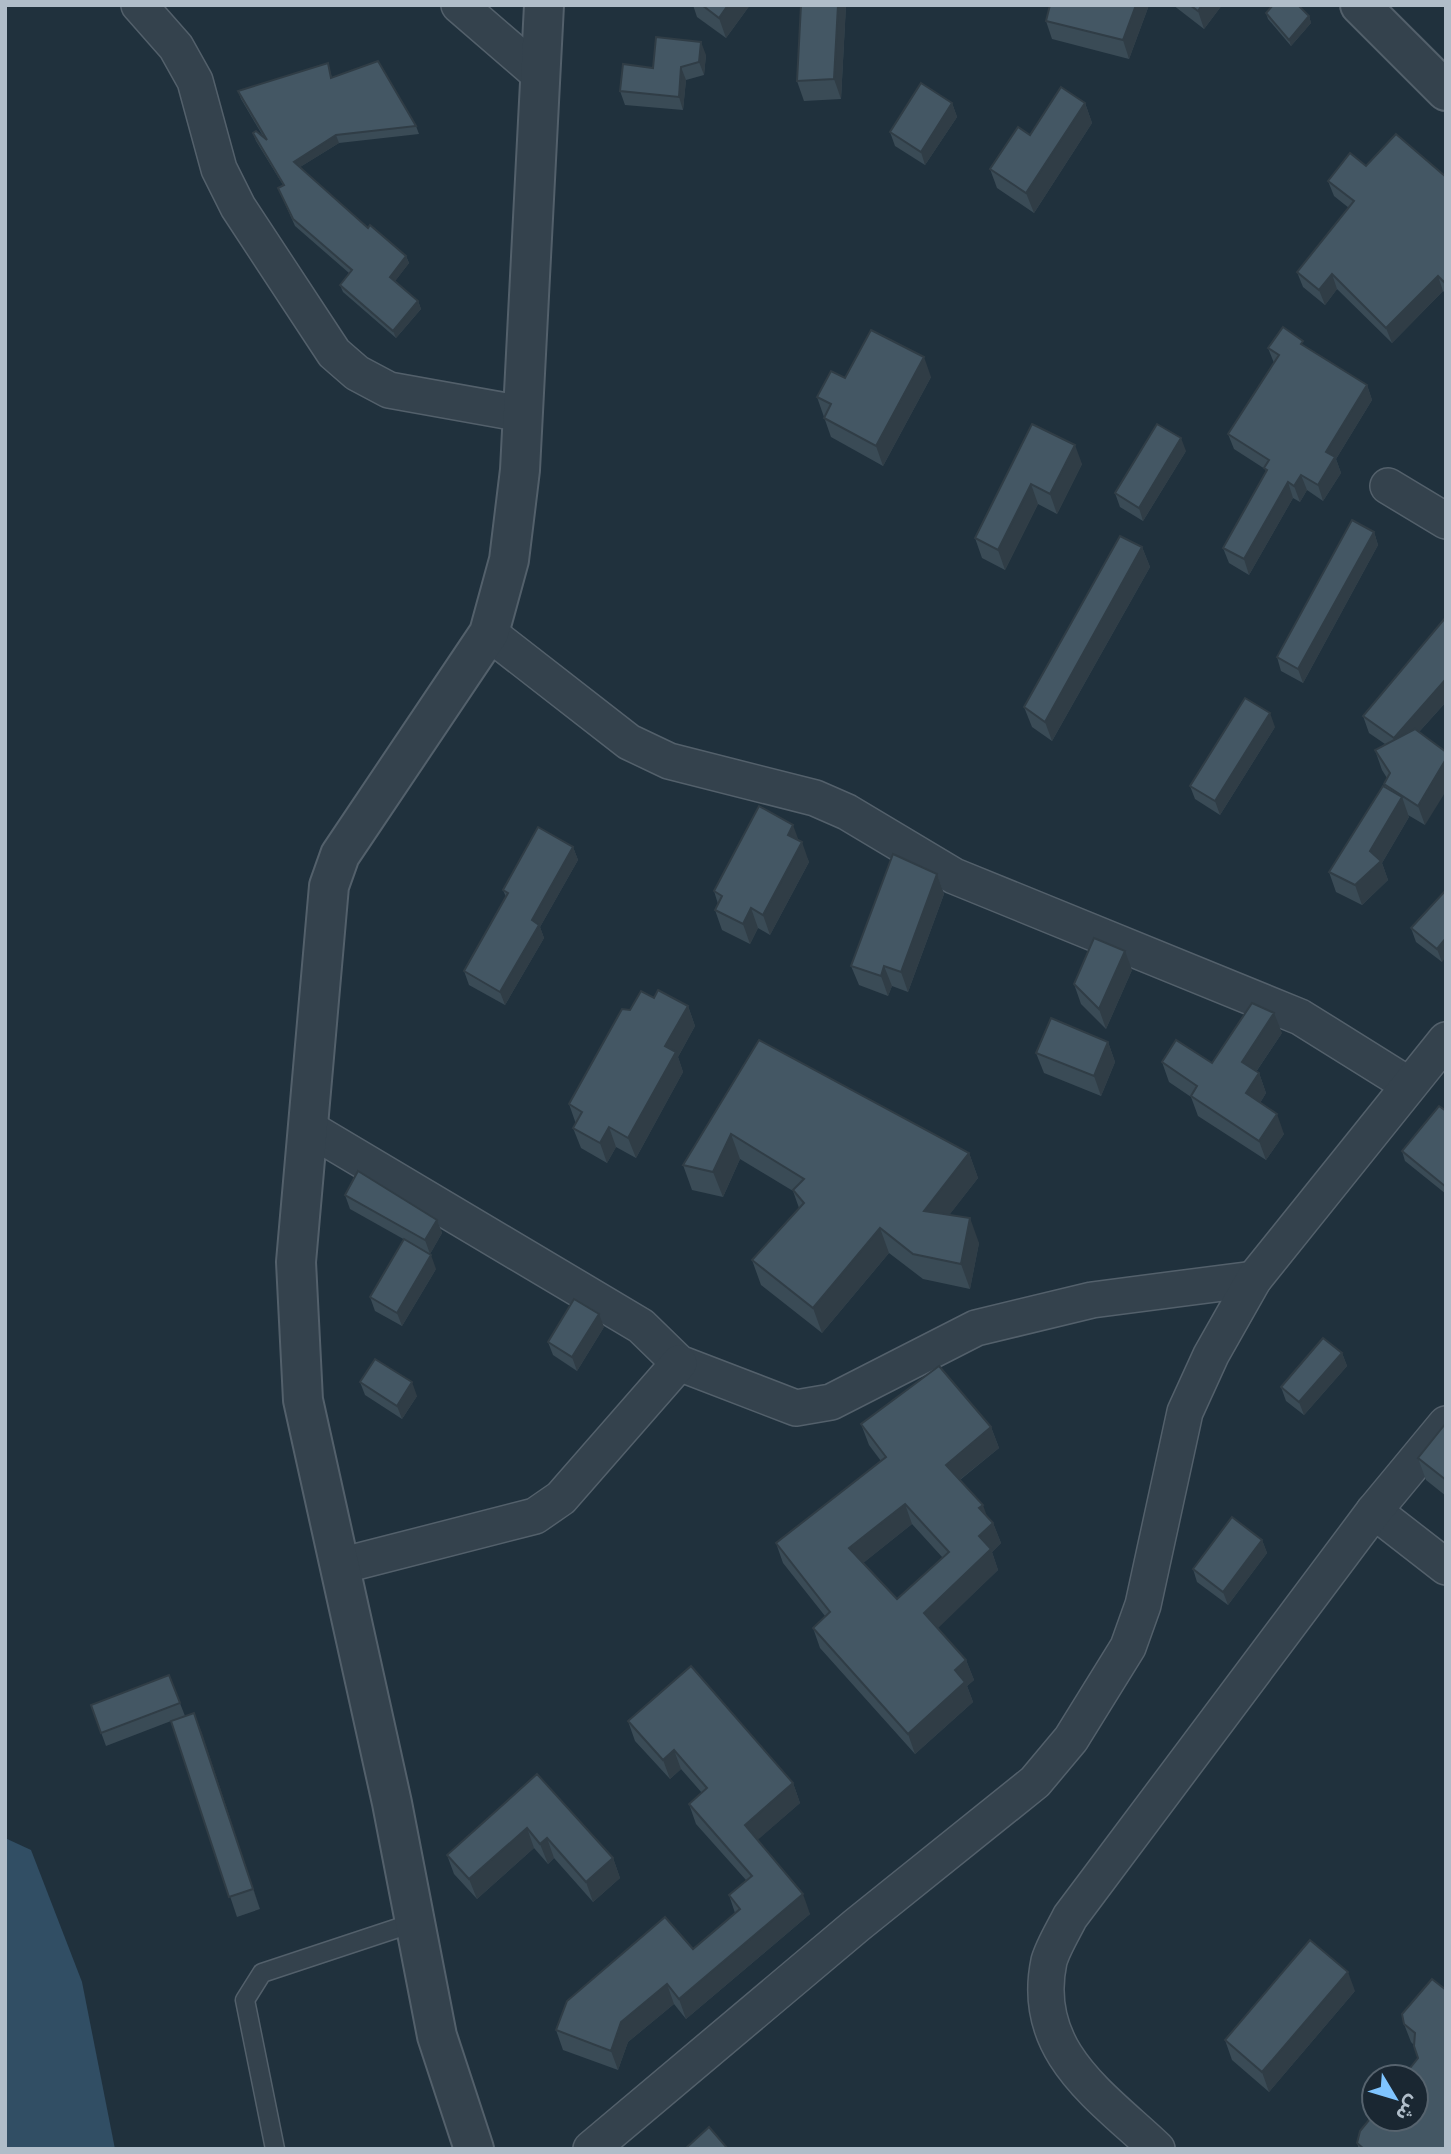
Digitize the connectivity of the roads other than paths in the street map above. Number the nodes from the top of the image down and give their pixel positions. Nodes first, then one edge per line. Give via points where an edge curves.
1 (139, 5) edge
2 (459, 5) edge
3 (544, 5) edge
4 (1360, 5) edge
5 (540, 75) junction
6 (1446, 91) edge
7 (523, 414) junction
8 (1388, 485) dead end
9 (1446, 521) edge
10 (489, 633) junction
11 (1446, 1040) edge
12 (1409, 1085) junction
13 (310, 1129) junction
14 (1254, 1279) junction
15 (678, 1363) junction
16 (1446, 1424) edge
17 (1374, 1511) junction
18 (340, 1566) junction
19 (1446, 1567) edge
20 (414, 1923) junction
21 (275, 2149) edge
22 (474, 2149) edge
23 (591, 2149) edge
24 (1157, 2149) edge

1 - 7 street via 176,47 195,82 219,169 238,207 334,353 357,373 389,390
2 - 5 street
3 - 5 street
4 - 6 street
5 - 7 street
7 - 10 street via 509,560
8 - 9 street
10 - 12 street via 629,742 669,761 836,807 954,876 1300,1017
10 - 13 street via 340,855 332,876 321,948
11 - 12 street
12 - 14 street
13 - 15 street via 641,1326
13 - 18 street via 296,1262 303,1400
14 - 15 street via 1091,1300 975,1328 831,1402 796,1408
14 - 23 street via 1185,1412 1143,1605 1128,1647 1071,1739 1035,1782
15 - 18 street via 561,1498 535,1516
16 - 17 street
17 - 19 street
17 - 24 street via 1070,1917 1050,1960 1046,2003 1054,2039 1073,2070
18 - 20 street
20 - 21 lane via 262,1973 245,2000
20 - 22 street via 437,2036

